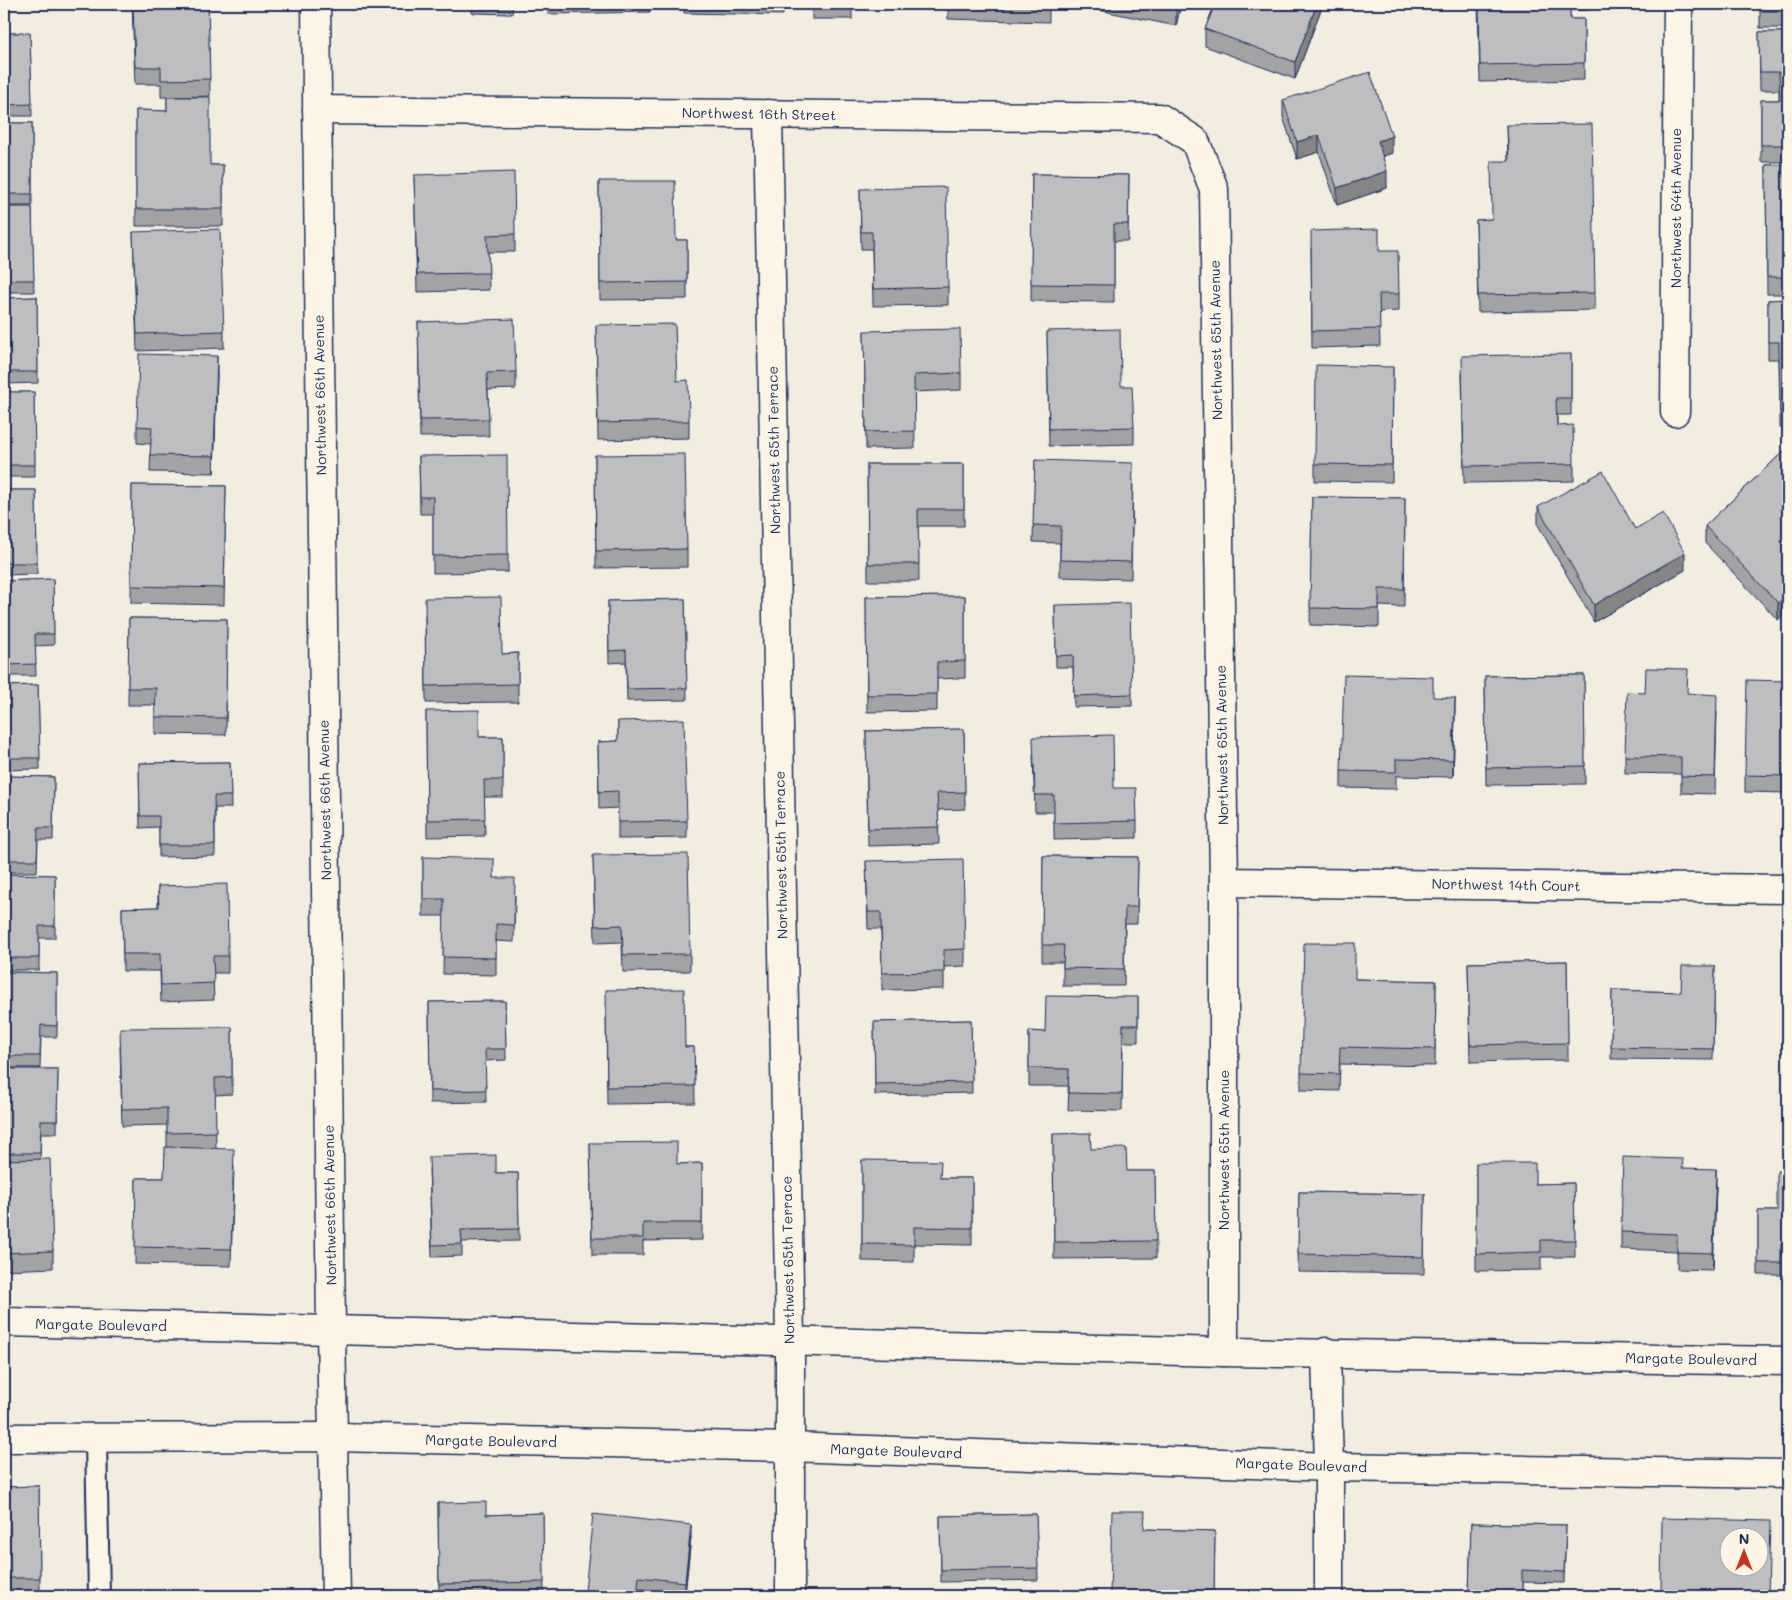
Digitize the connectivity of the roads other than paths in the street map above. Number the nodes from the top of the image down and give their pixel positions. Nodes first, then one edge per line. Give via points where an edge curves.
1 (316, 4) edge
2 (1678, 4) edge
3 (317, 110) junction
4 (768, 114) junction
5 (1195, 141) joint
6 (1675, 412) dead end
7 (1224, 882) junction
8 (1788, 889) edge
9 (4, 1322) edge
10 (331, 1330) junction
11 (790, 1340) junction
12 (1224, 1352) junction
13 (1326, 1352) junction
14 (1788, 1361) edge
15 (4, 1438) edge
16 (96, 1438) junction
17 (333, 1438) junction
18 (790, 1447) junction
19 (1329, 1466) junction
20 (1788, 1474) edge
21 (99, 1596) edge
22 (336, 1596) edge
23 (790, 1596) edge
24 (1329, 1596) edge

1 - 3 street, Northwest 66th Avenue
2 - 6 street, Northwest 64th Avenue
3 - 4 street, Northwest 16th Street
3 - 10 street, Northwest 66th Avenue
4 - 5 street, Northwest 16th Street via 1160,118
4 - 11 street, Northwest 65th Terrace
5 - 7 street, Northwest 65th Avenue via 1214,189
7 - 8 street, Northwest 14th Court
7 - 12 street, Northwest 65th Avenue
9 - 10 street, Margate Boulevard
10 - 11 street, Margate Boulevard
10 - 17 street, Northwest 66th Avenue
11 - 12 street, Margate Boulevard
11 - 18 street, Northwest 65th Terrace
12 - 13 street, Margate Boulevard
13 - 14 street, Margate Boulevard
13 - 19 street
15 - 16 street, Margate Boulevard
16 - 17 street, Margate Boulevard
16 - 21 lane
17 - 18 street, Margate Boulevard
17 - 22 street, Northwest 66th Avenue
18 - 19 street, Margate Boulevard
18 - 23 street, Northwest 65th Terrace
19 - 20 street, Margate Boulevard
19 - 24 street

